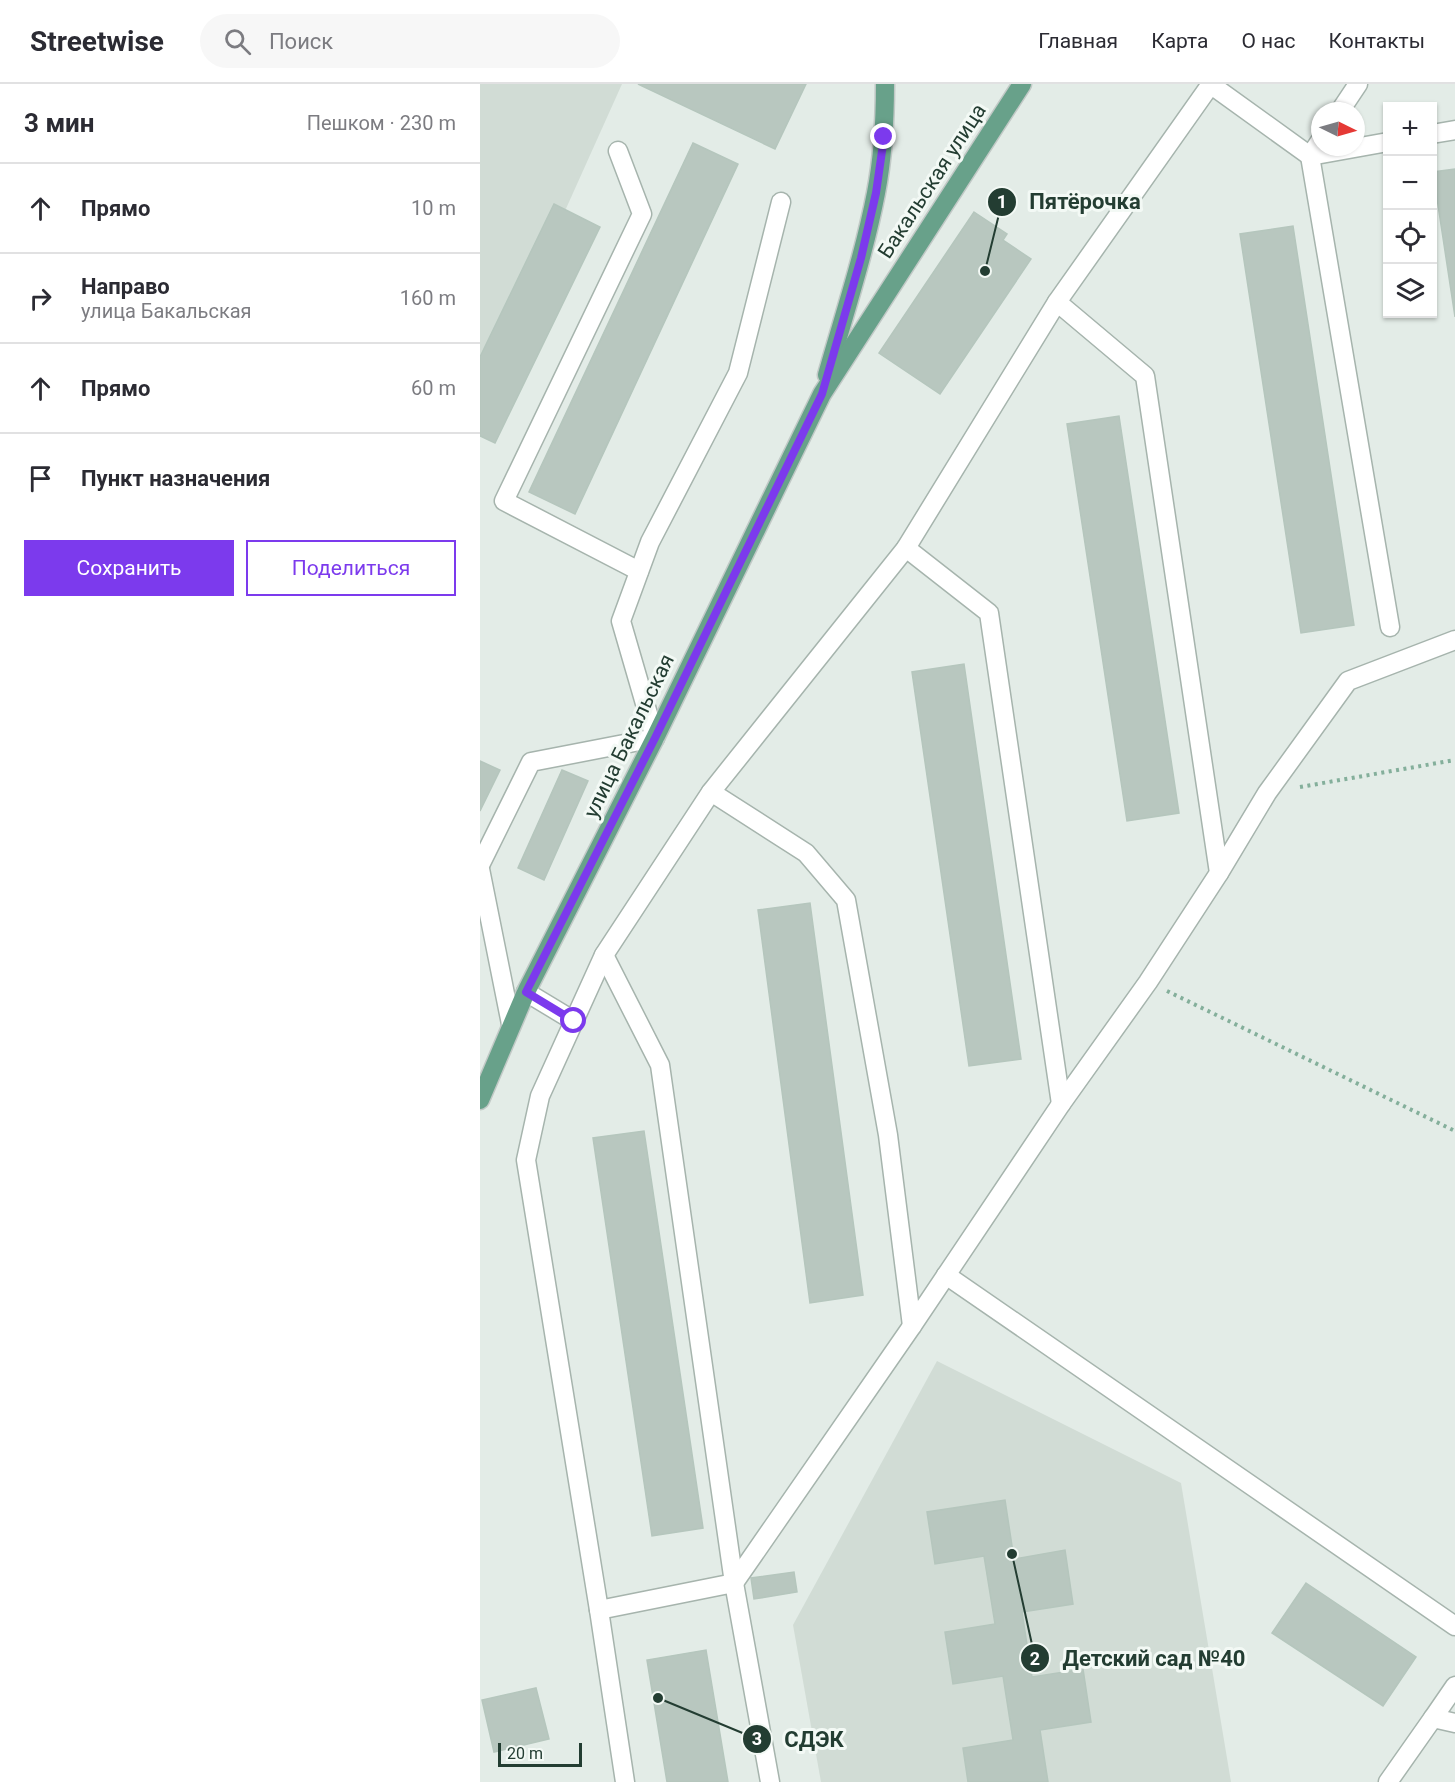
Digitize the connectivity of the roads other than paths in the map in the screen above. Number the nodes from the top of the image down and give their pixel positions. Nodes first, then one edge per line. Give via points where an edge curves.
1 (885, 84) edge
2 (1022, 84) edge
3 (1211, 84) edge
4 (1358, 84) edge
5 (1346, 102) edge
6 (1455, 130) edge
7 (1437, 133) edge
8 (1383, 142) edge
9 (1365, 144) edge
10 (1311, 146) edge
11 (618, 151) dead end
12 (1316, 156) edge
13 (781, 202) dead end
14 (1057, 302) junction
15 (822, 394) junction
16 (906, 548) junction
17 (639, 571) junction
18 (1390, 627) dead end
19 (1455, 640) edge
20 (655, 738) junction
21 (711, 792) junction
22 (480, 867) edge
23 (1219, 873) junction
24 (604, 955) junction
25 (526, 992) junction
26 (574, 1021) junction
27 (511, 1024) junction
28 (480, 1100) edge
29 (1061, 1104) junction
30 (946, 1275) junction
31 (912, 1326) junction
32 (734, 1583) junction
33 (599, 1610) junction
34 (1455, 1626) edge
35 (1455, 1686) edge
36 (1433, 1718) junction
37 (1455, 1723) edge
38 (625, 1782) edge
39 (770, 1782) edge
40 (1388, 1782) edge

1 - 15 main road via 884,137 876,193
2 - 15 main road, Бакальская улица
3 - 10 lane
3 - 14 lane
4 - 5 lane
6 - 7 lane
8 - 9 lane
11 - 17 lane via 642,214 504,501
12 - 18 lane
13 - 17 lane via 738,373 650,542
14 - 16 lane
14 - 23 lane via 1145,376
15 - 20 main road, улица Бакальская
16 - 21 lane
16 - 29 lane via 989,613
17 - 20 lane via 621,621
19 - 23 lane via 1347,681 1267,793
20 - 22 lane via 531,762
20 - 25 main road, улица Бакальская
21 - 24 lane
21 - 31 lane via 806,853 846,900 888,1135
22 - 27 lane
23 - 29 lane
24 - 26 lane
24 - 32 lane via 660,1065
25 - 26 lane
25 - 27 main road, улица Бакальская
26 - 33 lane via 540,1096 526,1160
27 - 28 main road, улица Бакальская
29 - 30 lane
30 - 31 lane
30 - 34 lane
31 - 32 lane
32 - 33 lane
32 - 39 lane
33 - 38 lane
35 - 36 lane
36 - 37 lane
36 - 40 lane

